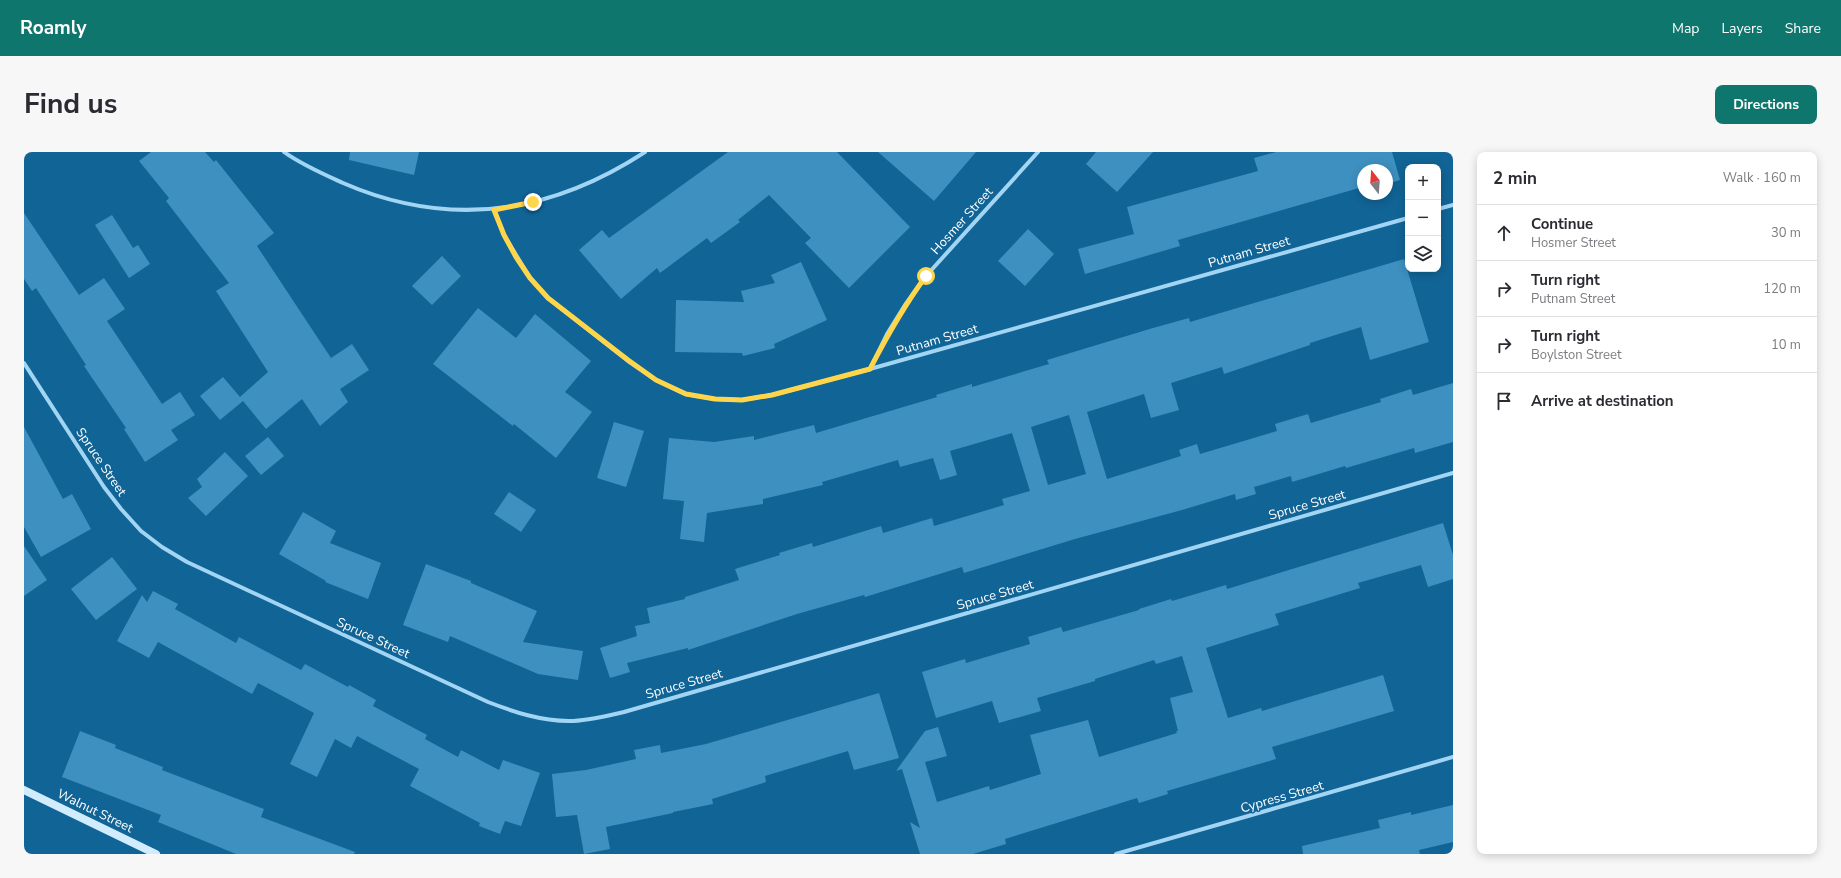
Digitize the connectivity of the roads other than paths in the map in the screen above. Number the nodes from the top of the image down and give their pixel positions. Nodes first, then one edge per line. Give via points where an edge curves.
1 (284, 152) edge
2 (645, 152) edge
3 (1038, 152) edge
4 (1453, 205) edge
5 (1441, 208) edge
6 (494, 210) junction
7 (1405, 219) edge
8 (24, 363) edge
9 (870, 369) junction
10 (1453, 474) edge
11 (1453, 758) edge
12 (24, 790) edge
13 (156, 854) edge
14 (1116, 854) edge

1 - 6 street via 296,161 328,176 388,200 420,207
2 - 6 street via 606,175 570,191
3 - 9 street, Hosmer Street via 926,276 902,311
4 - 5 street
6 - 9 street, Putnam Street via 516,257 548,298 656,380 686,394 742,400 772,395
7 - 9 street, Putnam Street
8 - 10 street, Spruce Street via 117,503 140,530 162,547 187,562 488,702 516,713 569,721 624,712
11 - 14 street, Cypress Street
12 - 13 street, Walnut Street

